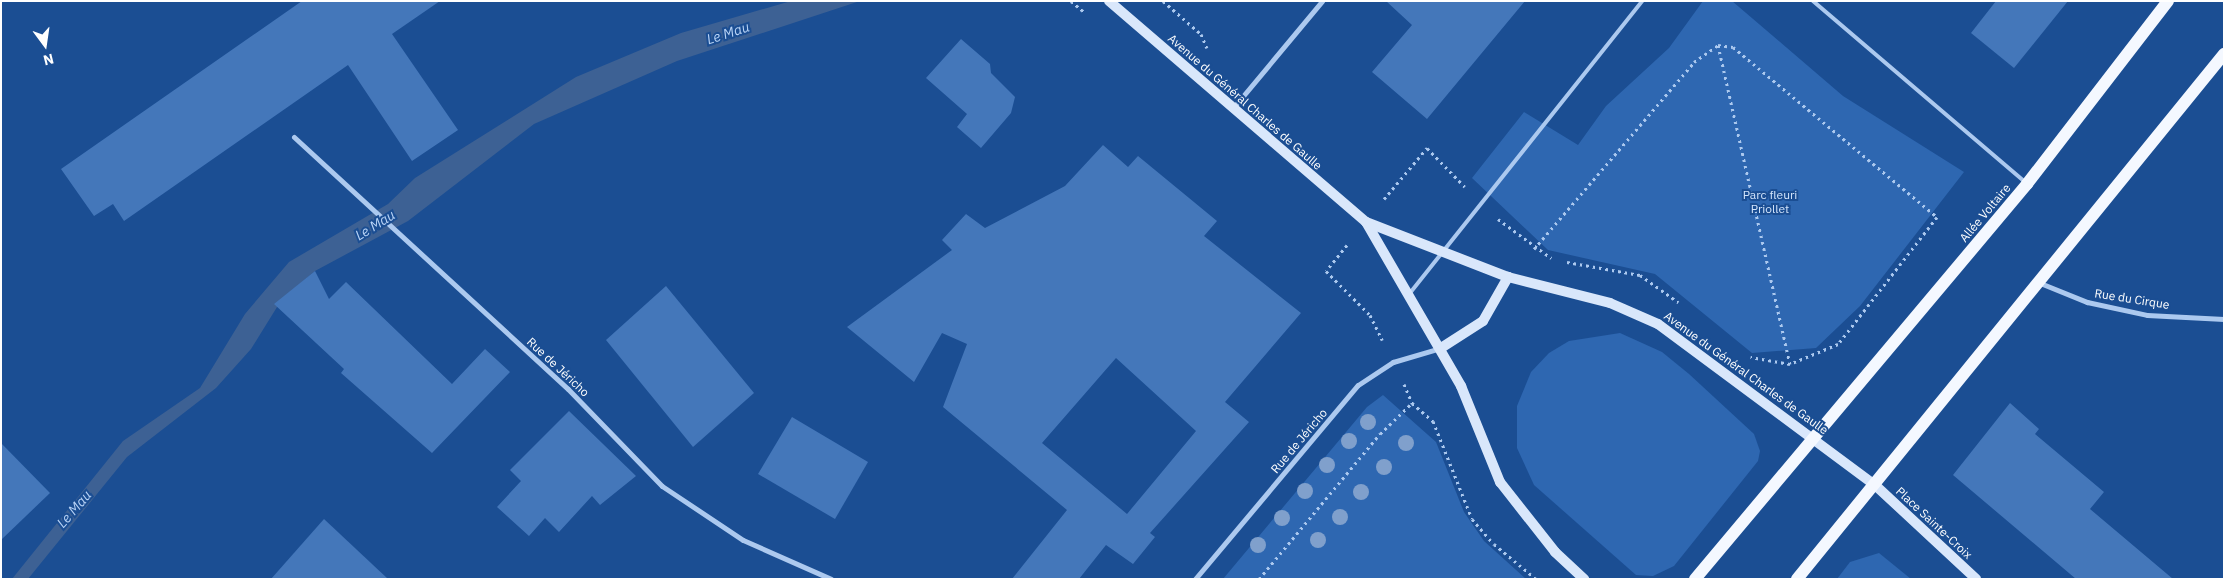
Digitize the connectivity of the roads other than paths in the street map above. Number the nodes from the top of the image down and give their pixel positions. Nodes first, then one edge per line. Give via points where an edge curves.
1 (1108, 1) edge
2 (1322, 1) edge
3 (1642, 1) edge
4 (1813, 1) edge
5 (2168, 1) edge
6 (2224, 54) edge
7 (1233, 108) junction
8 (294, 137) dead end
9 (2027, 184) junction
10 (1366, 222) junction
11 (1443, 249) junction
12 (1508, 277) junction
13 (2040, 283) junction
14 (1408, 295) junction
15 (2224, 320) edge
16 (1441, 348) junction
17 (1814, 436) junction
18 (1875, 485) junction
19 (831, 579) edge
20 (1196, 579) edge
21 (1584, 579) edge
22 (1695, 579) edge
23 (1797, 579) edge
24 (1976, 579) edge

1 - 7 main road, Avenue du Général Charles de Gaulle
2 - 7 street
3 - 11 lane
4 - 9 lane
5 - 9 main road, Allée Voltaire
6 - 13 main road
7 - 10 main road, Avenue du Général Charles de Gaulle
8 - 19 street, Rue de Jéricho via 568,389 662,486 743,540
9 - 17 main road, Allée Voltaire
10 - 11 main road, Avenue du Général Charles de Gaulle
10 - 14 main road, Avenue du Général Charles de Gaulle
11 - 12 main road, Avenue du Général Charles de Gaulle
11 - 14 lane
12 - 16 main road via 1483,321
12 - 17 main road, Avenue du Général Charles de Gaulle via 1610,303 1658,324
13 - 15 street, Rue du Cirque via 2086,302 2147,315
13 - 18 main road
14 - 16 main road, Avenue du Général Charles de Gaulle
16 - 20 street, Rue de Jéricho via 1393,362 1358,385
16 - 21 main road, Avenue du Général Charles de Gaulle via 1500,482 1555,552
17 - 18 main road, Avenue du Général Charles de Gaulle
17 - 22 main road, Allée Voltaire
18 - 23 main road
18 - 24 main road, Place Sainte-Croix

